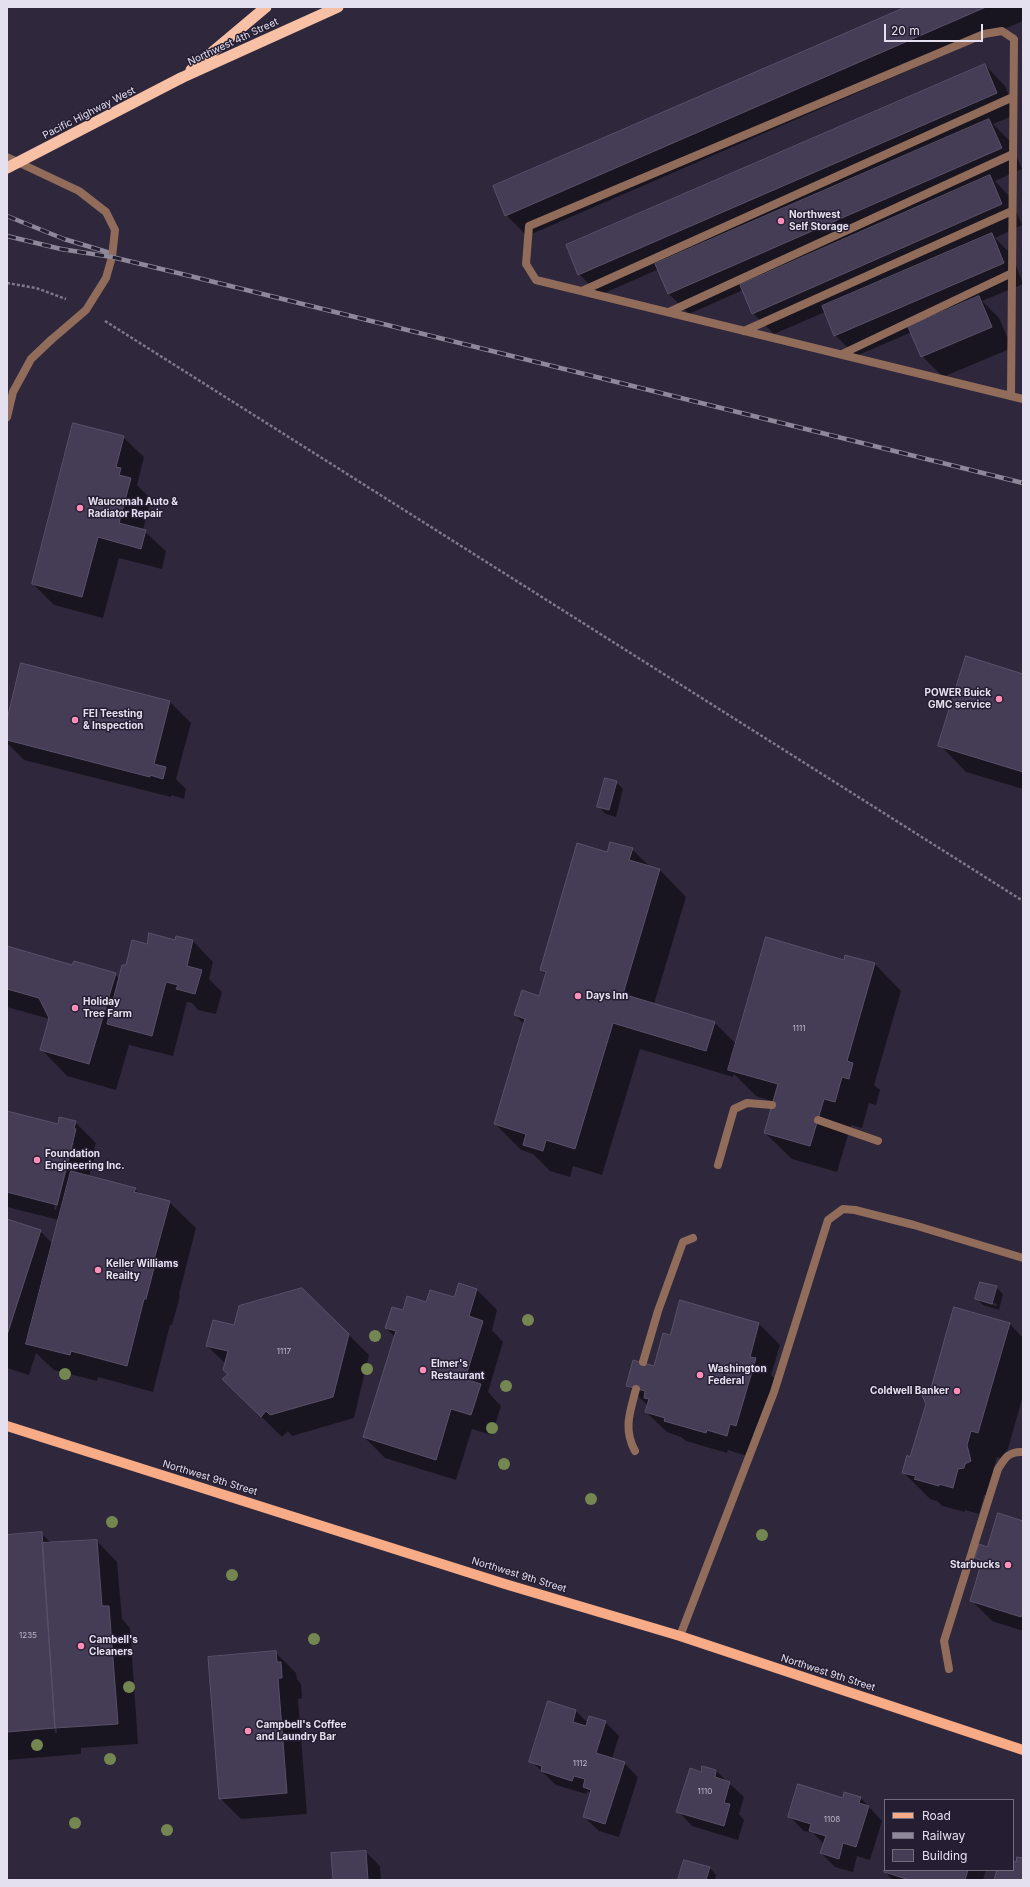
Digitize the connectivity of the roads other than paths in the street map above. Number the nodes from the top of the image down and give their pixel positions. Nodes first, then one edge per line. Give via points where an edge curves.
1 (266, 7) edge
2 (338, 7) edge
3 (181, 78) junction
4 (1013, 97) junction
5 (1013, 154) junction
6 (7, 157) edge
7 (7, 168) edge
8 (1012, 211) junction
9 (1012, 273) junction
10 (582, 291) junction
11 (669, 312) junction
12 (744, 331) junction
13 (842, 354) junction
14 (1011, 395) junction
15 (1023, 399) edge
16 (7, 417) edge
17 (772, 1105) dead end
18 (818, 1120) dead end
19 (878, 1141) dead end
20 (718, 1165) dead end
21 (693, 1238) dead end
22 (1023, 1258) edge
23 (643, 1362) dead end
24 (636, 1388) dead end
25 (7, 1426) edge
26 (635, 1451) dead end
27 (1023, 1452) edge
28 (680, 1636) junction
29 (949, 1668) dead end
30 (1023, 1750) edge

1 - 3 highway
2 - 3 highway, Northwest 4th Street
3 - 7 highway, Pacific Highway West, bridge
4 - 5 street
4 - 10 street
4 - 10 street via 1014,39 1002,31 984,34 529,226 526,264 536,280
5 - 8 street
5 - 11 street
6 - 16 street via 79,191 106,212 115,230 112,257 106,278 86,310 31,358 13,392
8 - 9 street
8 - 12 street
9 - 13 street
9 - 14 street
10 - 11 street
11 - 12 street
12 - 13 street
13 - 14 street
14 - 15 street
17 - 20 street via 747,1103 734,1109
18 - 19 street
21 - 23 street via 683,1242
22 - 28 street via 855,1210 843,1209 828,1220 774,1392
24 - 26 street via 627,1432
25 - 28 main road, Northwest 9th Street via 498,1582
27 - 29 street via 1013,1452 998,1469 944,1641
28 - 30 main road, Northwest 9th Street

